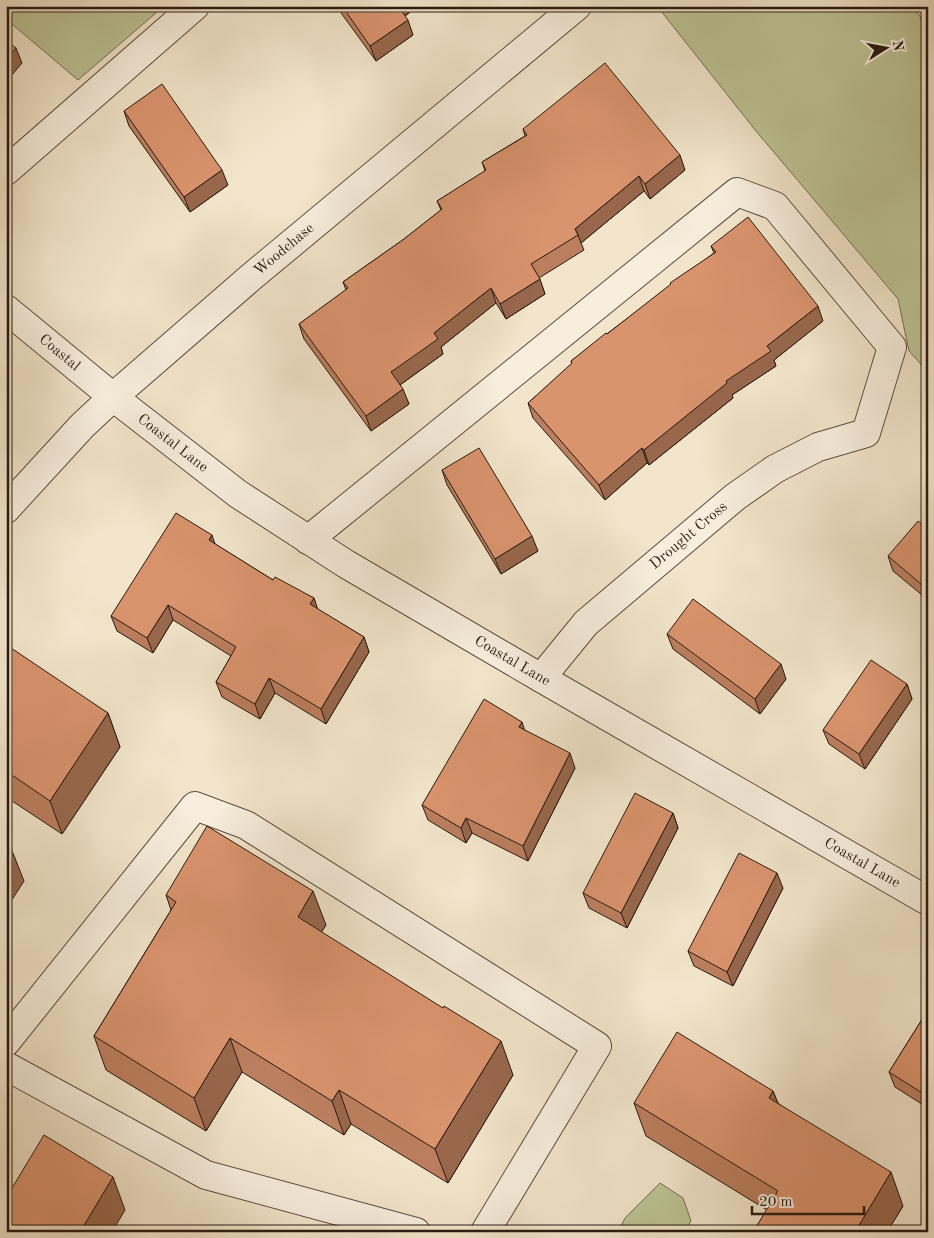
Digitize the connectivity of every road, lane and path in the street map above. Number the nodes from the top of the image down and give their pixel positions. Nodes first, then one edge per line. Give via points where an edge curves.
1 (195, 6) edge
2 (577, 6) edge
3 (6, 171) edge
4 (6, 309) edge
5 (113, 397) junction
6 (6, 508) edge
7 (308, 540) junction
8 (541, 678) junction
9 (928, 901) edge
10 (6, 1042) edge
11 (6, 1066) edge
12 (416, 1232) edge
13 (484, 1232) edge

1 - 3 street
2 - 5 street, Woodchase via 250,278
4 - 5 street, Coastal
5 - 6 street, Woodchase
5 - 7 street, Coastal Lane via 238,494
7 - 8 street, Coastal Lane
7 - 8 street, Drought Cross via 737,192 775,206 892,346 866,433 818,447 775,469 735,497 586,623
8 - 9 street, Coastal Lane
10 - 13 street via 195,806 246,825 597,1046
11 - 12 street via 206,1175

